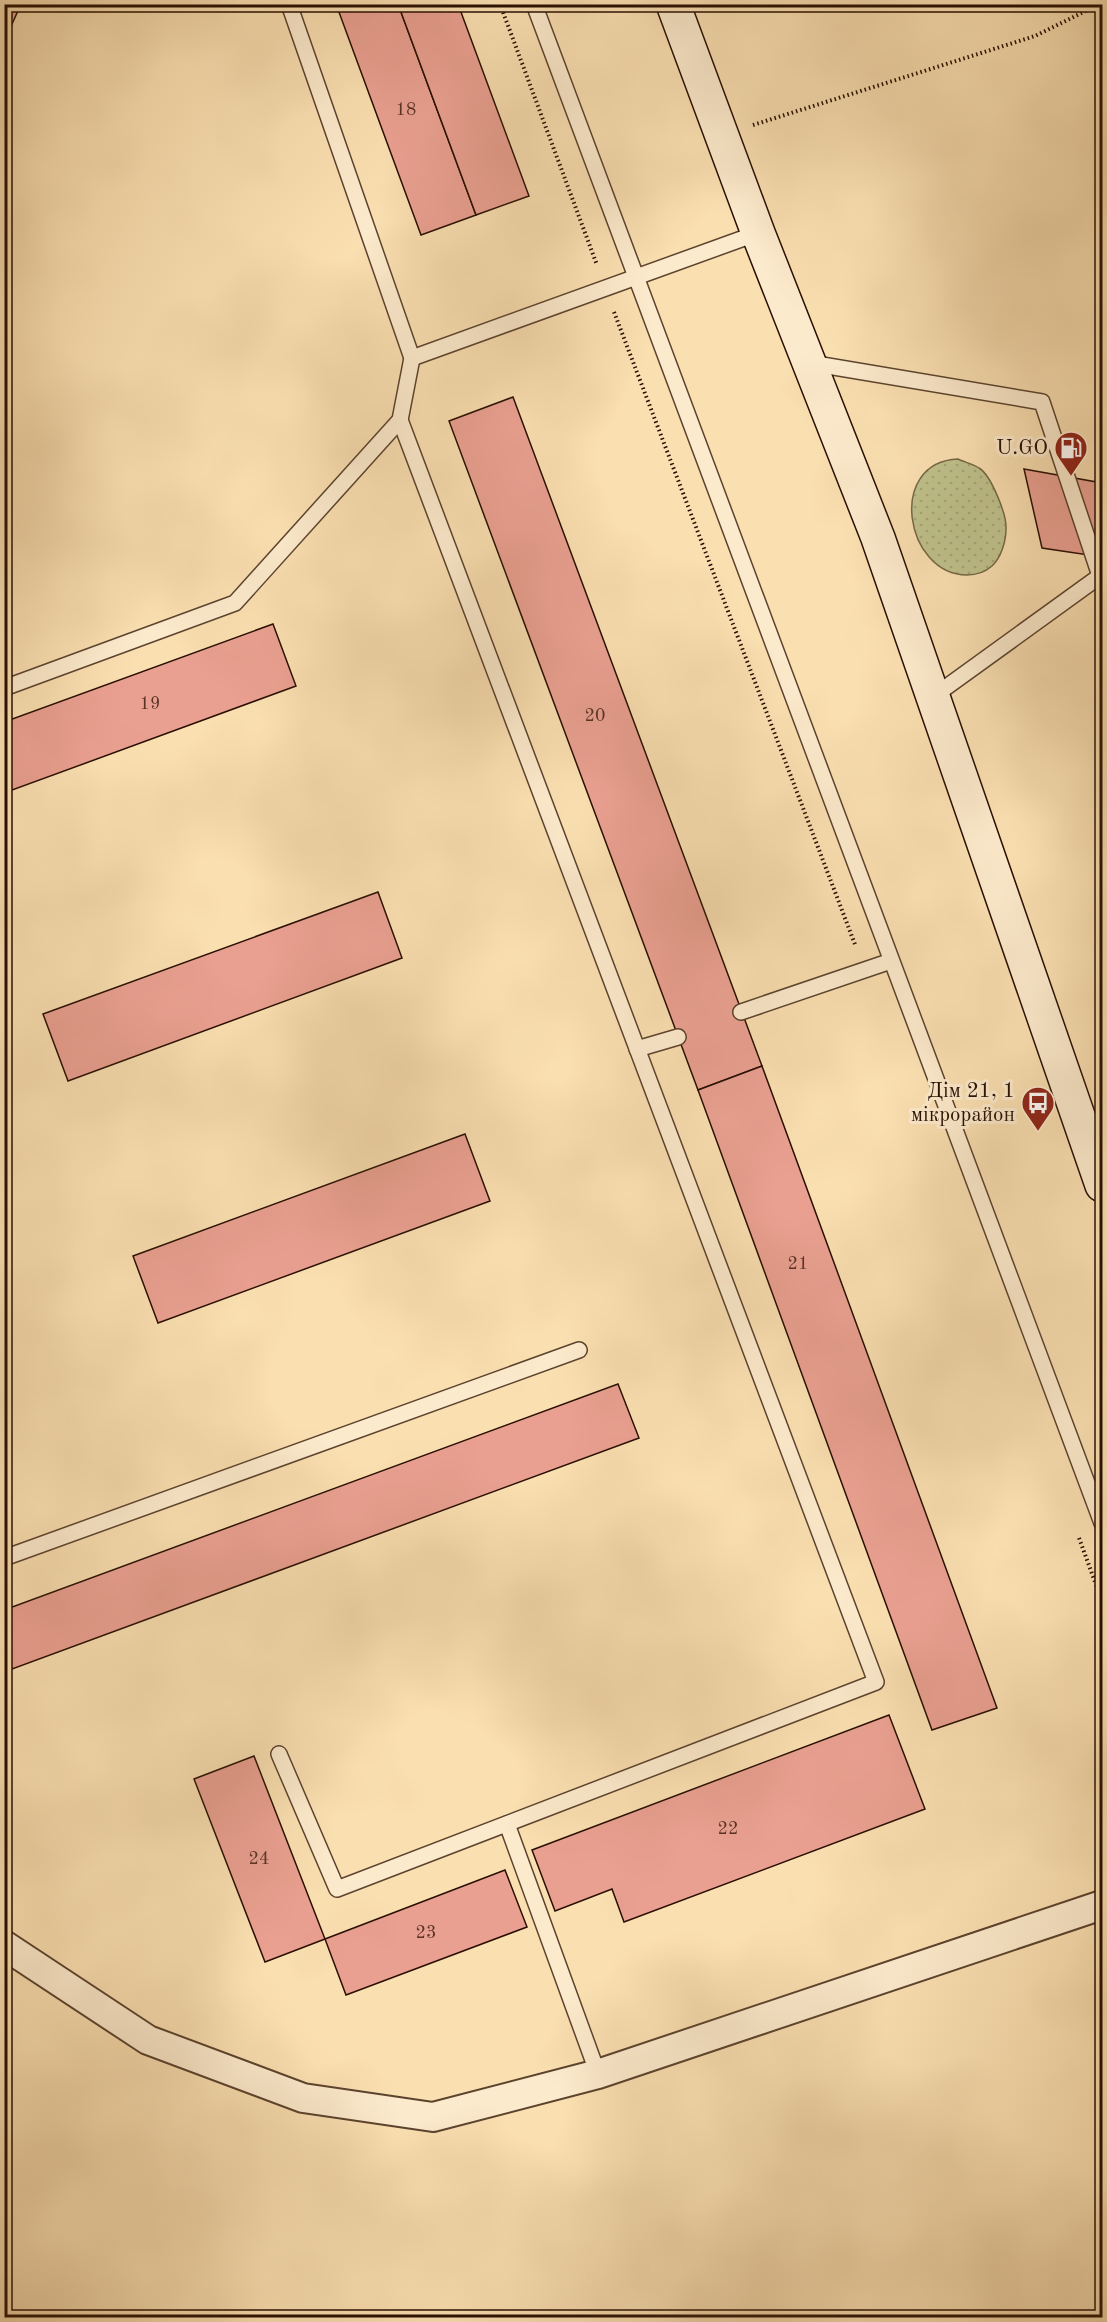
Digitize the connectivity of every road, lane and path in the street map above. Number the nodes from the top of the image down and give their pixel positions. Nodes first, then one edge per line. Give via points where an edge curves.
1 (289, 4) edge
2 (500, 4) edge
3 (534, 4) edge
4 (673, 4) edge
5 (1100, 4) edge
6 (720, 135) junction
7 (758, 233) junction
8 (634, 278) junction
9 (605, 288) junction
10 (412, 358) junction
11 (809, 363) junction
12 (400, 420) junction
13 (4, 688) edge
14 (934, 696) junction
15 (891, 961) junction
16 (865, 970) junction
17 (741, 1012) dead end
18 (678, 1037) dead end
19 (637, 1049) junction
20 (1102, 1185) edge
21 (579, 1350) dead end
22 (1102, 1523) edge
23 (1077, 1535) dead end
24 (4, 1558) edge
25 (1102, 1601) edge
26 (279, 1754) dead end
27 (507, 1824) junction
28 (1102, 1905) edge
29 (4, 1946) edge
30 (598, 2074) junction

1 - 10 lane
2 - 9 path
3 - 8 lane
4 - 6 street
5 - 6 path via 1035,36
6 - 7 street
7 - 8 lane
7 - 11 street
8 - 9 lane
8 - 15 lane
9 - 10 lane
9 - 16 path
10 - 12 lane
11 - 14 street via 878,538
11 - 14 lane via 1042,402 1100,576
12 - 13 lane via 235,603
12 - 19 lane
14 - 20 street
15 - 16 lane
15 - 22 lane
16 - 17 lane
18 - 19 lane
19 - 27 lane via 876,1682
21 - 24 lane
23 - 25 path
26 - 27 lane via 337,1889
27 - 30 lane
28 - 30 street
29 - 30 street via 148,2040 303,2098 433,2117

